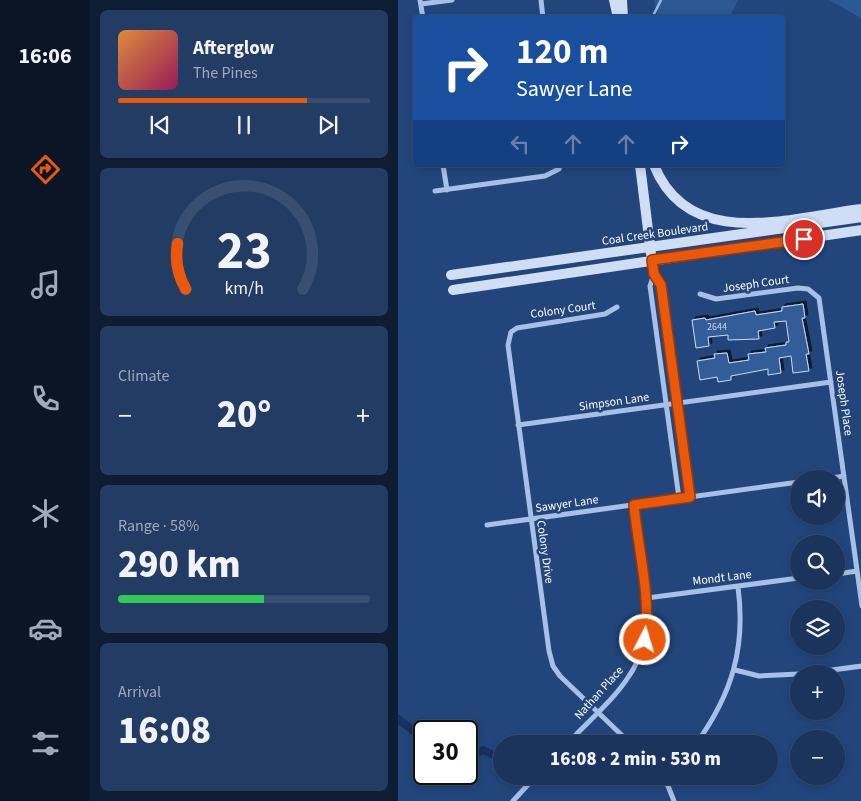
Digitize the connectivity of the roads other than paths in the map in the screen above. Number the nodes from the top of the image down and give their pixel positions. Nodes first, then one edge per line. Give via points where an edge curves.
1 (452, 0) edge
2 (541, 0) edge
3 (619, 1) edge
4 (420, 2) edge
5 (422, 15) edge
6 (543, 15) edge
7 (618, 15) edge
8 (622, 15) edge
9 (626, 15) edge
10 (443, 167) edge
11 (560, 167) edge
12 (640, 167) edge
13 (655, 167) edge
14 (447, 190) junction
15 (434, 191) dead end
16 (862, 209) edge
17 (862, 217) edge
18 (862, 230) edge
19 (651, 248) junction
20 (652, 260) junction
21 (654, 274) junction
22 (451, 275) dead end
23 (453, 290) dead end
24 (815, 293) joint
25 (700, 294) dead end
26 (617, 308) dead end
27 (511, 332) joint
28 (831, 382) junction
29 (676, 404) junction
30 (666, 405) junction
31 (518, 425) junction
32 (843, 470) edge
33 (790, 483) edge
34 (845, 483) edge
35 (690, 497) junction
36 (679, 498) junction
37 (634, 505) junction
38 (530, 519) junction
39 (487, 525) dead end
40 (857, 571) junction
41 (845, 573) edge
42 (790, 579) edge
43 (738, 586) junction
44 (647, 598) junction
45 (862, 606) edge
46 (862, 666) edge
47 (845, 668) edge
48 (736, 670) junction
49 (790, 675) edge
50 (597, 712) junction
51 (575, 735) edge
52 (621, 735) edge
53 (702, 735) edge
54 (528, 785) edge
55 (668, 785) edge
56 (513, 801) edge
57 (674, 801) edge

1 - 4 street
2 - 6 street
3 - 7 main road
3 - 8 main road
3 - 9 main road
4 - 5 street
10 - 14 street
11 - 14 street via 545,176
12 - 19 main road
13 - 16 main road via 682,204 715,220 733,224
14 - 15 street
17 - 19 main road, Coal Creek Boulevard
18 - 20 main road, Coal Creek Boulevard
19 - 20 main road
19 - 22 main road, Coal Creek Boulevard
20 - 21 street
20 - 23 main road, Coal Creek Boulevard
21 - 29 street via 661,285
21 - 30 street via 650,286
24 - 25 street, Joseph Court via 798,288 716,299
24 - 28 street, Joseph Place via 821,305
26 - 27 street, Colony Court via 605,314 524,325
27 - 31 street, Colony Drive via 508,345
28 - 29 street, Simpson Lane
28 - 32 street, Joseph Place
29 - 30 street, Simpson Lane
29 - 35 street
30 - 31 street, Simpson Lane
30 - 36 street
31 - 38 street, Colony Drive
33 - 35 street, Sawyer Lane
34 - 40 street, Joseph Place
35 - 36 street, Sawyer Lane
36 - 37 street, Sawyer Lane
37 - 38 street, Sawyer Lane
37 - 44 street, Nathan Place
38 - 39 street, Sawyer Lane
38 - 50 street, Colony Drive via 553,666
40 - 41 street
40 - 45 street, Joseph Place
42 - 43 street, Mondt Lane
43 - 44 street, Mondt Lane
43 - 48 street via 741,615
44 - 50 street, Nathan Place via 648,620 639,660 629,678
46 - 47 street
48 - 49 street via 759,676
48 - 53 street
50 - 51 street, Nathan Place
50 - 52 street, Colony Drive
54 - 56 street
55 - 57 street

